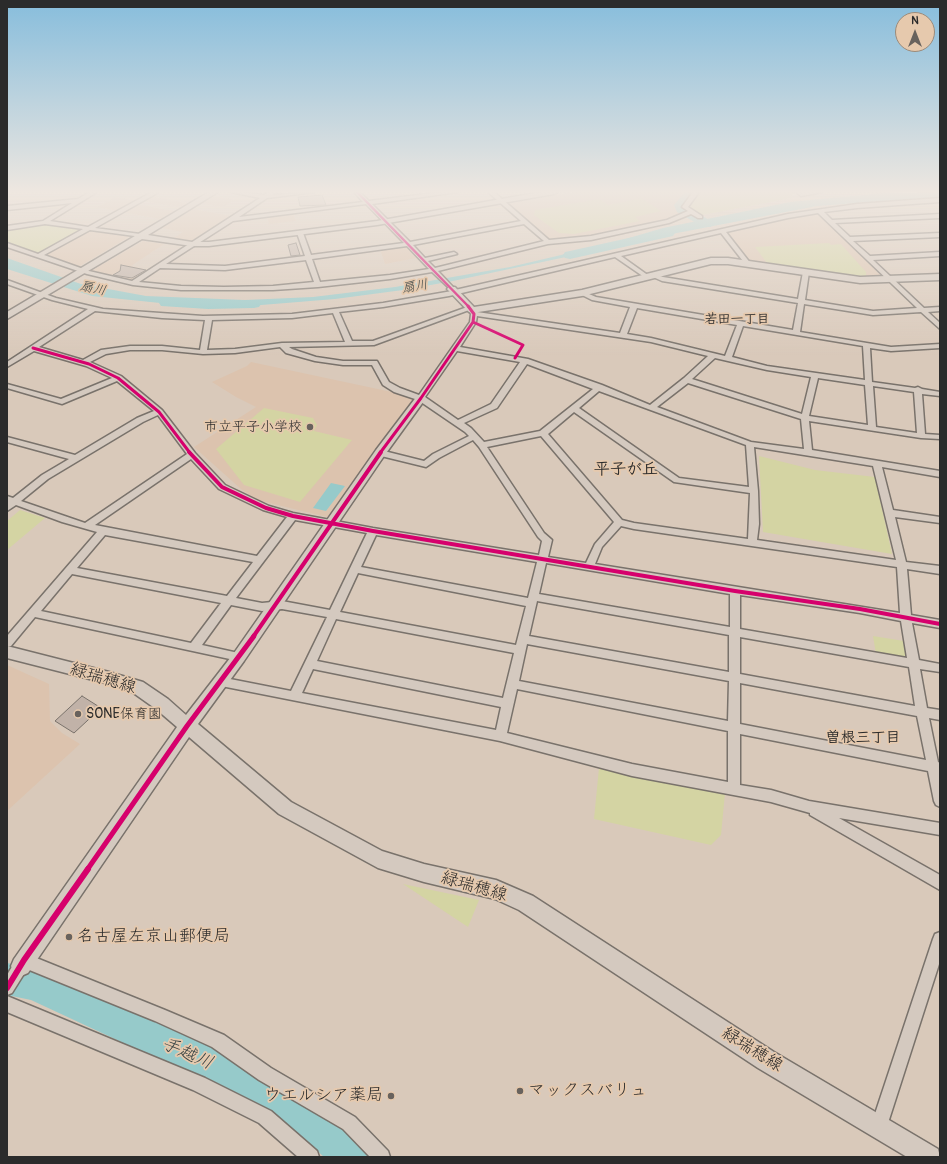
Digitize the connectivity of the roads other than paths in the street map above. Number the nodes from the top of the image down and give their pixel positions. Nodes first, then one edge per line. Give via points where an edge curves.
1 (11, 246) edge
2 (56, 246) edge
3 (123, 246) edge
4 (189, 246) edge
5 (304, 246) edge
6 (390, 246) edge
7 (410, 246) edge
8 (532, 246) edge
9 (657, 246) edge
10 (734, 246) edge
11 (856, 246) edge
12 (454, 254) dead end
13 (940, 254) edge
14 (38, 256) junction
15 (616, 256) junction
16 (308, 257) junction
17 (868, 258) junction
18 (424, 260) junction
19 (748, 264) junction
20 (159, 266) junction
21 (436, 272) junction
22 (806, 272) junction
23 (79, 273) junction
24 (651, 276) junction
25 (940, 277) edge
26 (890, 279) junction
27 (7, 282) edge
28 (133, 283) junction
29 (318, 285) junction
30 (453, 291) junction
31 (45, 293) junction
32 (582, 293) junction
33 (801, 301) junction
34 (634, 306) junction
35 (93, 308) junction
36 (940, 309) edge
37 (922, 310) junction
38 (336, 311) junction
39 (472, 311) junction
40 (7, 316) edge
41 (209, 318) junction
42 (741, 323) junction
43 (940, 327) edge
44 (796, 333) junction
45 (623, 335) junction
46 (349, 344) junction
47 (282, 345) junction
48 (866, 345) junction
49 (940, 346) edge
50 (33, 348) junction
51 (454, 348) junction
52 (203, 352) junction
53 (713, 355) junction
54 (728, 358) junction
55 (525, 360) junction
56 (83, 364) junction
57 (7, 365) edge
58 (815, 376) junction
59 (118, 378) junction
60 (687, 380) junction
61 (868, 382) junction
62 (7, 386) edge
63 (598, 387) junction
64 (918, 390) junction
65 (940, 394) edge
66 (421, 398) junction
67 (573, 408) junction
68 (651, 408) junction
69 (159, 412) junction
70 (805, 418) junction
71 (458, 423) junction
72 (872, 429) junction
73 (543, 433) junction
74 (474, 436) junction
75 (921, 436) junction
76 (940, 437) edge
77 (7, 439) edge
78 (482, 444) junction
79 (750, 444) junction
80 (808, 452) junction
81 (380, 453) junction
82 (192, 455) junction
83 (75, 458) junction
84 (877, 464) junction
85 (940, 474) edge
86 (754, 491) junction
87 (12, 500) edge
88 (7, 508) edge
89 (889, 513) junction
90 (293, 516) junction
91 (940, 520) edge
92 (331, 522) junction
93 (618, 522) junction
94 (87, 526) junction
95 (102, 531) junction
96 (373, 531) junction
97 (752, 542) junction
98 (543, 558) junction
99 (259, 560) junction
100 (902, 565) junction
101 (589, 567) junction
102 (355, 569) junction
103 (69, 570) junction
104 (940, 570) edge
105 (735, 591) junction
106 (533, 600) junction
107 (229, 601) junction
108 (274, 605) junction
109 (32, 613) junction
110 (332, 615) junction
111 (906, 618) junction
112 (940, 624) edge
113 (735, 632) junction
114 (7, 643) edge
115 (522, 645) junction
116 (194, 647) junction
117 (7, 652) edge
118 (239, 657) junction
119 (310, 664) junction
120 (914, 664) junction
121 (940, 668) edge
122 (734, 678) junction
123 (220, 682) junction
124 (513, 684) junction
125 (295, 695) junction
126 (508, 704) junction
127 (922, 712) junction
128 (940, 715) edge
129 (187, 726) junction
130 (734, 727) junction
131 (500, 736) junction
132 (937, 767) edge
133 (734, 788) junction
134 (940, 801) edge
135 (809, 807) junction
136 (940, 829) edge
137 (940, 883) edge
138 (940, 939) edge
139 (23, 963) junction
140 (7, 988) edge
141 (7, 1004) edge
142 (879, 1126) junction
143 (312, 1157) edge
144 (382, 1157) edge
145 (930, 1157) edge

1 - 14 street
2 - 14 street
3 - 23 street
4 - 20 street
5 - 16 street
6 - 16 street
7 - 18 street
8 - 21 street
9 - 15 street
10 - 19 street
11 - 17 street
12 - 18 street
13 - 17 street
14 - 23 street
15 - 24 street
15 - 30 street
16 - 20 street via 225,268
16 - 29 street
17 - 26 street
18 - 21 street
19 - 22 street
19 - 24 street via 711,261
20 - 28 street
21 - 29 street
21 - 30 street
22 - 26 street via 860,280
22 - 33 street
23 - 28 street
23 - 31 street
24 - 32 street
24 - 33 street
25 - 26 street
26 - 37 street
27 - 31 street
28 - 29 street via 224,289
30 - 38 street via 415,300
30 - 39 street
31 - 35 street
31 - 40 street
32 - 34 street via 594,299
32 - 39 street
33 - 37 street via 873,312
33 - 44 street
34 - 42 street
34 - 45 street
35 - 41 street via 156,316
35 - 50 street
36 - 37 street
37 - 43 street
38 - 41 street via 292,316
38 - 46 street
39 - 45 street
39 - 46 street via 462,310 374,343
39 - 51 street via 473,322
41 - 52 street
42 - 44 street
42 - 54 street
44 - 48 street
45 - 53 street
46 - 47 street
47 - 52 street
47 - 66 street via 289,351 315,359 343,363 374,363 386,382 397,390
48 - 49 street via 891,349
48 - 61 street
50 - 56 street
50 - 57 street
51 - 55 street
51 - 66 street
52 - 56 street via 162,348 110,350
53 - 54 street
53 - 60 street
54 - 58 street
55 - 63 street
55 - 71 street via 494,406
56 - 59 street via 89,364
58 - 61 street
58 - 70 street
59 - 62 street via 62,402
59 - 69 street
60 - 68 street
60 - 70 street
61 - 64 street
61 - 72 street
63 - 67 street
63 - 68 street
64 - 65 street
64 - 75 street
66 - 71 street
66 - 81 street
67 - 73 street
67 - 86 street via 677,480
68 - 79 street
69 - 82 street
69 - 83 street via 140,420
70 - 72 street
70 - 80 street
71 - 74 street
72 - 75 street
73 - 78 street
73 - 93 street
74 - 78 street
74 - 81 street via 426,464
75 - 76 street
77 - 83 street
78 - 98 street via 547,540
79 - 80 street
79 - 86 street
80 - 84 street
81 - 92 street
82 - 90 street via 222,487 266,508
82 - 94 street
83 - 87 street
84 - 85 street
84 - 89 street
86 - 97 street
87 - 88 street
87 - 94 street
89 - 91 street
89 - 100 street
90 - 92 street
90 - 99 street
92 - 96 street
92 - 108 street
93 - 97 street
93 - 101 street via 598,546
94 - 95 street
95 - 99 street
95 - 103 street
96 - 98 street
96 - 102 street
97 - 100 street
98 - 101 street
98 - 106 street
99 - 107 street
100 - 104 street
100 - 111 street
101 - 105 street
102 - 106 street
102 - 110 street
103 - 107 street
103 - 109 street
105 - 111 street
105 - 113 street
106 - 113 street
106 - 115 street
107 - 108 street via 262,607
107 - 116 street
108 - 110 street
108 - 118 street
109 - 114 street
109 - 116 street
110 - 115 street
110 - 119 street
111 - 112 street
111 - 120 street
113 - 120 street
113 - 122 street
115 - 122 street
115 - 124 street
116 - 118 street
117 - 129 street, 緑瑞穂線 via 137,687
118 - 123 street
119 - 125 street
119 - 126 street
120 - 121 street
120 - 127 street
122 - 127 street
122 - 130 street
123 - 125 street
123 - 129 street
124 - 126 street
124 - 130 street
125 - 131 street
126 - 131 street
127 - 128 street
127 - 132 street
129 - 139 street
129 - 142 street, 緑瑞穂線 via 286,808 378,859 496,890 526,903 766,1060
130 - 132 street
130 - 133 street
131 - 133 street via 632,770
132 - 134 street
133 - 135 street
135 - 136 street
135 - 137 street
138 - 142 street
139 - 140 street
139 - 144 street via 35,963 218,1041 265,1074 349,1123
141 - 143 street via 212,1091 265,1117
142 - 145 street, 緑瑞穂線

